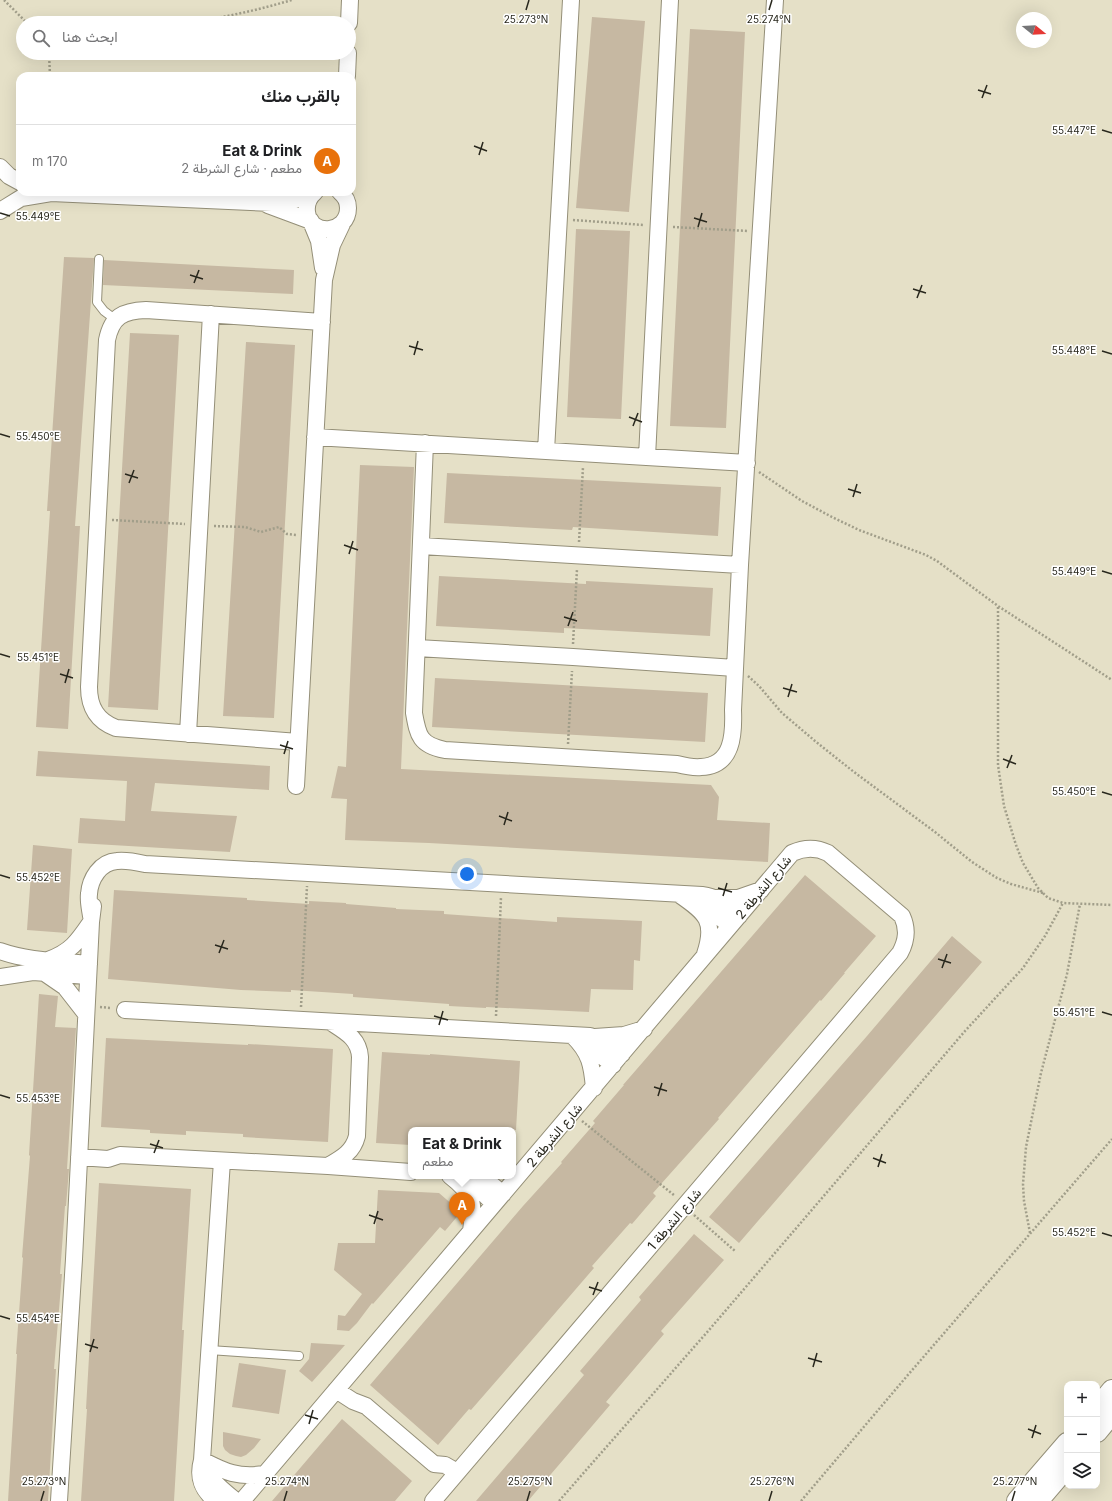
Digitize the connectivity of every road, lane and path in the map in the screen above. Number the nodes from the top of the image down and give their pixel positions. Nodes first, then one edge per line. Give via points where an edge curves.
1 (4, 0) edge
2 (292, 0) edge
3 (350, 0) edge
4 (571, 0) edge
5 (670, 0) edge
6 (775, 0) edge
7 (20, 16) edge
8 (229, 16) edge
9 (349, 16) edge
10 (49, 60) edge
11 (348, 60) edge
12 (50, 72) edge
13 (347, 72) edge
14 (0, 167) edge
15 (16, 180) edge
16 (31, 196) edge
17 (188, 196) edge
18 (304, 196) edge
19 (312, 196) edge
20 (345, 196) edge
21 (261, 203) junction
22 (0, 211) edge
23 (312, 222) junction
24 (342, 224) junction
25 (99, 259) dead end
26 (324, 280) junction
27 (211, 314) junction
28 (116, 320) junction
29 (322, 322) junction
30 (315, 437) junction
31 (425, 443) junction
32 (546, 451) junction
33 (584, 453) junction
34 (647, 457) junction
35 (747, 463) junction
36 (421, 546) junction
37 (578, 555) junction
38 (740, 565) junction
39 (998, 606) junction
40 (417, 648) junction
41 (573, 657) junction
42 (735, 668) junction
43 (1112, 680) edge
44 (188, 734) junction
45 (298, 742) junction
46 (567, 758) junction
47 (296, 786) dead end
48 (308, 874) junction
49 (501, 884) junction
50 (761, 890) junction
51 (1042, 893) junction
52 (687, 895) junction
53 (715, 898) junction
54 (1063, 904) junction
55 (1080, 904) junction
56 (1112, 905) edge
57 (91, 919) junction
58 (734, 921) junction
59 (906, 932) joint
60 (0, 951) edge
61 (703, 960) junction
62 (45, 966) junction
63 (89, 970) junction
64 (0, 977) edge
65 (125, 1010) dead end
66 (86, 1014) junction
67 (300, 1020) junction
68 (330, 1022) junction
69 (644, 1029) junction
70 (495, 1031) junction
71 (573, 1036) junction
72 (591, 1036) junction
73 (618, 1060) junction
74 (594, 1088) junction
75 (572, 1113) junction
76 (1112, 1139) edge
77 (79, 1153) junction
78 (222, 1161) junction
79 (530, 1163) junction
80 (328, 1166) junction
81 (516, 1169) edge
82 (408, 1172) edge
83 (454, 1179) edge
84 (464, 1179) edge
85 (484, 1179) edge
86 (499, 1199) junction
87 (685, 1206) junction
88 (471, 1231) junction
89 (1030, 1233) junction
90 (736, 1251) dead end
91 (209, 1350) junction
92 (299, 1356) dead end
93 (340, 1386) junction
94 (1112, 1390) edge
95 (1100, 1404) edge
96 (1112, 1414) edge
97 (1100, 1428) edge
98 (1064, 1446) edge
99 (202, 1460) junction
100 (1064, 1471) edge
101 (265, 1474) junction
102 (453, 1478) junction
103 (201, 1485) junction
104 (59, 1501) edge
105 (200, 1501) edge
106 (216, 1501) edge
107 (236, 1501) edge
108 (242, 1501) edge
109 (433, 1501) edge
110 (559, 1501) edge
111 (801, 1501) edge
112 (1017, 1501) edge
113 (1038, 1501) edge

1 - 7 path
2 - 8 path
3 - 9 street
4 - 32 street
5 - 34 street
6 - 35 street
10 - 12 path
11 - 13 street
14 - 15 street
16 - 22 street via 21,198
17 - 21 street
18 - 21 street via 283,202
19 - 23 street via 307,205
20 - 24 street via 348,212
21 - 23 street
23 - 24 street via 318,227 330,230
23 - 26 street via 319,241
24 - 26 street via 332,245
25 - 28 lane via 97,302
26 - 29 street
27 - 28 street via 130,311
27 - 29 street
27 - 44 street
28 - 44 street via 111,326 107,340 89,694 96,714 112,727
29 - 30 street
30 - 31 street
30 - 45 street
31 - 32 street
31 - 36 street
32 - 33 street
33 - 34 street
33 - 37 path
34 - 35 street
35 - 38 street
35 - 39 path via 832,517 938,561
36 - 37 street
36 - 40 street
37 - 38 street
37 - 41 path
38 - 42 street
39 - 43 path
39 - 51 path via 998,765 1001,785 1006,812 1023,863
40 - 41 street
40 - 46 street via 414,713 419,733 427,744 445,750
41 - 42 street
41 - 46 path
42 - 46 street via 733,710 725,739 715,752 701,760 677,764
42 - 51 path via 752,679 782,713 815,741 972,862 1011,884
44 - 45 street
45 - 47 street
48 - 49 street
48 - 57 street via 145,864 116,870 106,877 98,889
48 - 67 path
49 - 52 street
49 - 70 path
50 - 53 street via 738,898
50 - 58 street, شارع الشرطة 2
50 - 59 street, شارع الشرطة 2 via 792,853 808,848 822,850 902,916
51 - 54 path
52 - 53 street
52 - 58 street
52 - 61 street via 708,922 709,942
53 - 58 street via 722,902
54 - 55 path
54 - 110 path via 1023,968 965,1031
55 - 56 path
55 - 89 path via 1067,974 1041,1073 1026,1147 1023,1184
57 - 62 street via 82,936 71,948
57 - 63 street
58 - 61 street, شارع الشرطة 2
59 - 87 street, شارع الشرطة 1 via 900,953
60 - 62 street
61 - 69 street, شارع الشرطة 2
62 - 63 street
62 - 64 street via 33,972
62 - 66 street
63 - 66 street
65 - 67 street
66 - 77 street
67 - 68 street
68 - 70 street
68 - 80 street via 353,1037 359,1047 360,1058 357,1136 347,1155
69 - 72 street via 613,1036
69 - 73 street, شارع الشرطة 2
70 - 71 street
71 - 72 street
71 - 73 street
71 - 74 street via 589,1057
72 - 73 street via 606,1042
73 - 74 street, شارع الشرطة 2
74 - 75 street, شارع الشرطة 2
75 - 79 street, شارع الشرطة 2
75 - 87 path
76 - 89 path
77 - 78 street via 108,1151 120,1155
77 - 104 street
78 - 80 street
78 - 91 street
79 - 81 street
79 - 86 street, شارع الشرطة 2
80 - 82 street
83 - 88 street via 464,1187 470,1198 474,1214
84 - 86 street
85 - 86 street
86 - 88 street, شارع الشرطة 2
87 - 90 path
87 - 102 street, شارع الشرطة 1
88 - 93 street, شارع الشرطة 2
89 - 111 path
91 - 92 lane
91 - 99 street
93 - 101 street, شارع الشرطة 2
93 - 102 street via 353,1401 366,1406 434,1464 436,1474
94 - 95 street
96 - 97 street
98 - 112 street
99 - 101 street via 232,1474
99 - 103 street via 199,1472
99 - 107 street via 213,1482
100 - 113 street
101 - 108 street, شارع الشرطة 2
102 - 109 street, شارع الشرطة 1
103 - 105 street
103 - 106 street

